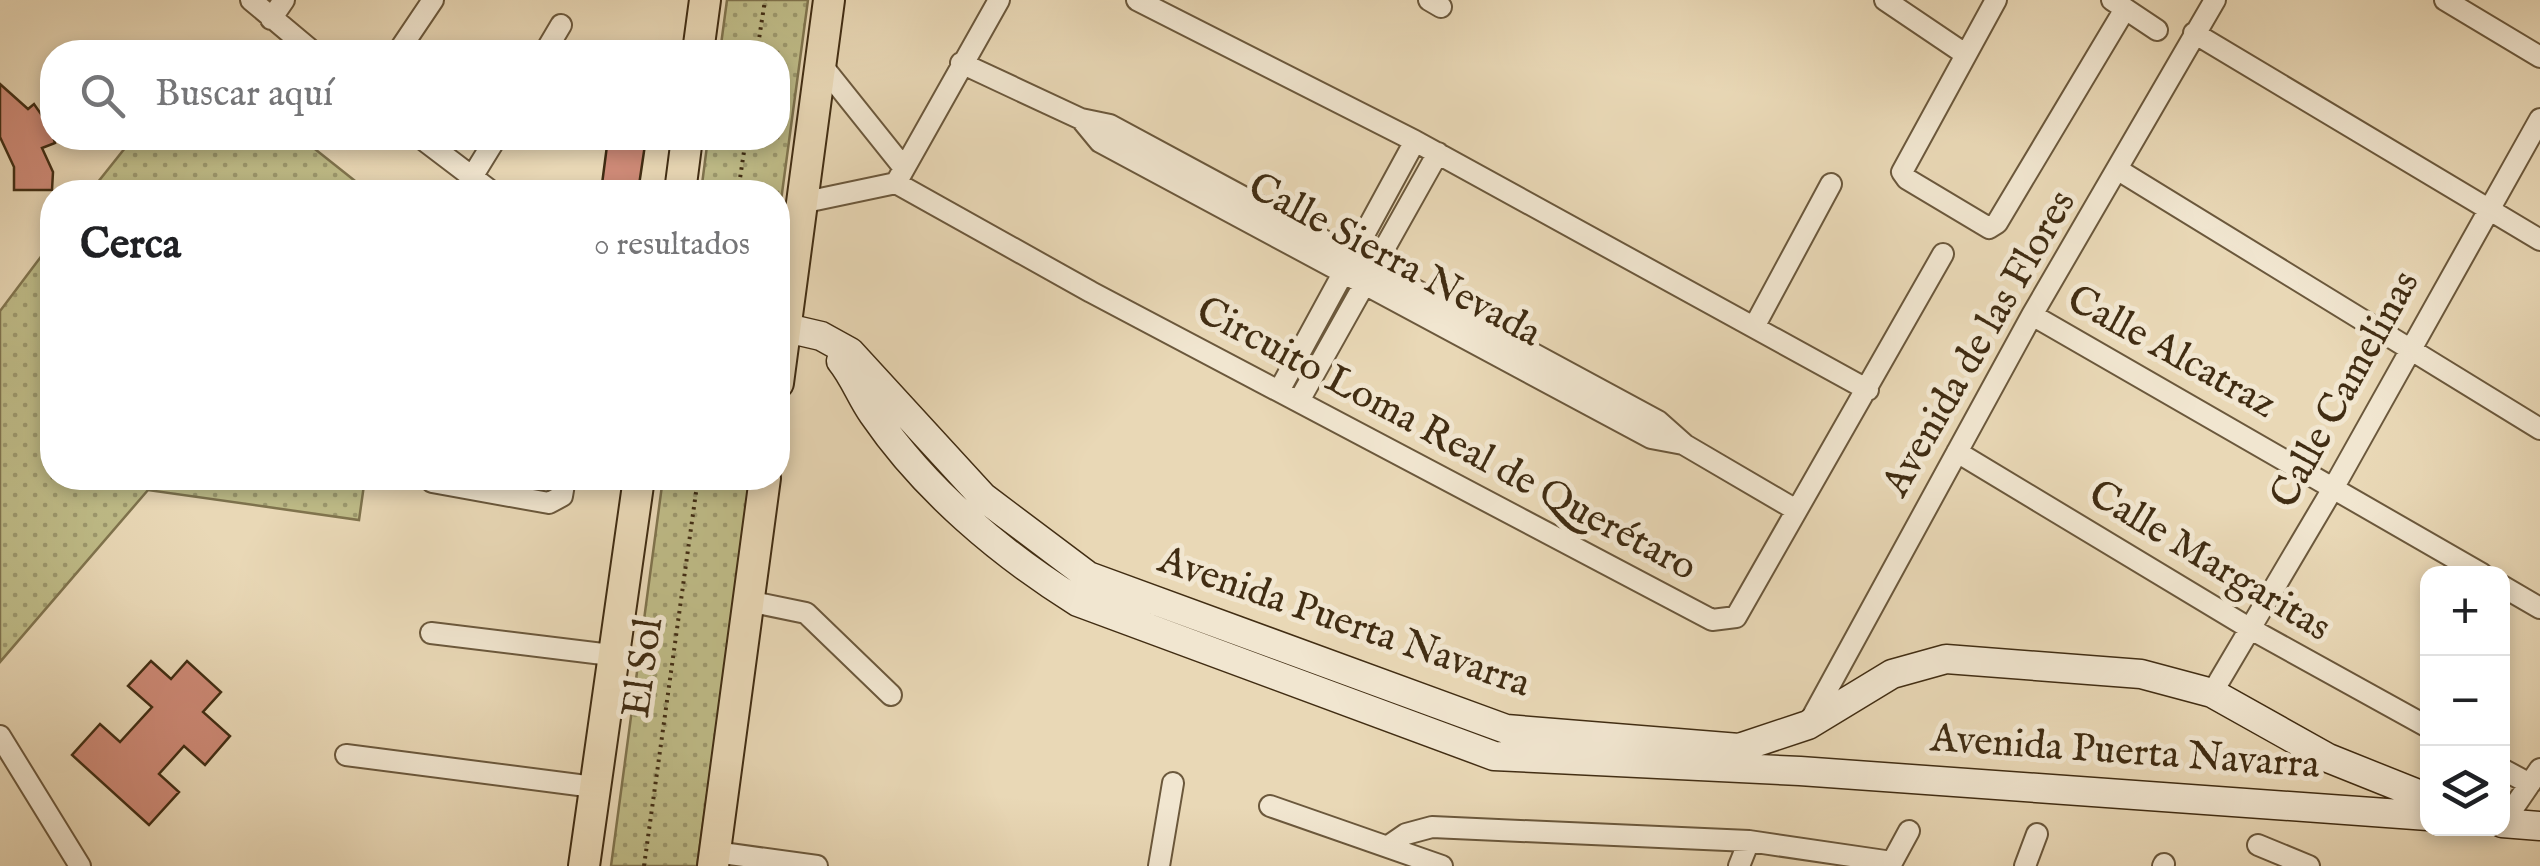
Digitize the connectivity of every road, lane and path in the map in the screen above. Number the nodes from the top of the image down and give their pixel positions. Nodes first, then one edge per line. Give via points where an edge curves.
1 (251, 0) edge
2 (284, 0) edge
3 (433, 0) edge
4 (705, 0) edge
5 (765, 0) edge
6 (829, 0) edge
7 (999, 0) edge
8 (1137, 0) edge
9 (1183, 0) edge
10 (1885, 0) edge
11 (1996, 0) edge
12 (2215, 0) edge
13 (2445, 0) edge
14 (2119, 4) edge
15 (271, 19) junction
16 (1172, 20) junction
17 (561, 25) dead end
18 (2157, 30) dead end
19 (2194, 33) junction
20 (298, 40) edge
21 (406, 40) edge
22 (552, 40) edge
23 (700, 40) edge
24 (760, 40) edge
25 (1965, 54) junction
26 (2540, 57) edge
27 (820, 63) junction
28 (961, 63) junction
29 (2540, 119) edge
30 (1415, 141) junction
31 (436, 150) edge
32 (489, 150) edge
33 (685, 150) edge
34 (744, 150) edge
35 (1438, 153) junction
36 (2120, 171) junction
37 (900, 175) junction
38 (472, 178) junction
39 (475, 180) edge
40 (682, 180) edge
41 (740, 180) edge
42 (1831, 184) dead end
43 (801, 204) junction
44 (2489, 209) junction
45 (2540, 240) edge
46 (1943, 254) dead end
47 (1348, 265) junction
48 (790, 271) edge
49 (1370, 276) junction
50 (2032, 315) junction
51 (1754, 327) junction
52 (790, 328) edge
53 (2408, 351) junction
54 (1868, 390) junction
55 (1290, 394) junction
56 (2540, 429) edge
57 (1957, 452) junction
58 (2335, 485) junction
59 (477, 490) edge
60 (563, 490) edge
61 (637, 490) edge
62 (696, 490) edge
63 (763, 490) edge
64 (1796, 510) junction
65 (2469, 566) edge
66 (2510, 591) edge
67 (748, 601) junction
68 (2540, 608) edge
69 (2249, 628) junction
70 (430, 633) dead end
71 (1250, 650) junction
72 (612, 655) junction
73 (2212, 693) junction
74 (891, 695) dead end
75 (2420, 723) edge
76 (1808, 725) junction
77 (0, 736) edge
78 (346, 754) dead end
79 (2328, 758) junction
80 (1800, 771) junction
81 (1173, 783) dead end
82 (594, 788) junction
83 (2420, 795) edge
84 (2521, 799) edge
85 (1270, 806) dead end
86 (2315, 806) junction
87 (2420, 815) edge
88 (2540, 826) edge
89 (1909, 831) dead end
90 (2037, 834) dead end
91 (1749, 841) junction
92 (1390, 845) junction
93 (2258, 846) dead end
94 (714, 859) edge
95 (1891, 864) edge
96 (80, 866) edge
97 (584, 866) edge
98 (644, 866) edge
99 (817, 866) edge
100 (1159, 866) edge
101 (1442, 866) edge
102 (1739, 866) edge
103 (2025, 866) edge
104 (2309, 866) edge

1 - 15 street
2 - 15 street
3 - 21 street
4 - 23 main road
5 - 24 path
6 - 27 main road
7 - 28 street
8 - 16 street
9 - 16 street
10 - 25 street
11 - 25 street
12 - 19 street, Avenida de las Flores
13 - 26 street
14 - 18 street
14 - 25 street via 1989,228 1902,172
15 - 20 street
16 - 30 street
17 - 22 street
19 - 36 street, Avenida de las Flores
19 - 44 street
27 - 37 street, Circuito Loma Real de Querétaro
27 - 43 main road
28 - 37 street
28 - 47 street, Calle Sierra Nevada via 1081,120 1110,125
29 - 44 street, Calle Camelinas
30 - 35 street
30 - 47 street
31 - 38 street
32 - 38 street
33 - 40 main road
34 - 41 path
35 - 49 street
35 - 51 street
36 - 50 street, Avenida de las Flores
36 - 53 street
37 - 43 street
37 - 55 street, Circuito Loma Real de Querétaro via 1122,309
38 - 39 street
42 - 51 street
43 - 48 main road
44 - 45 street
44 - 53 street, Calle Camelinas
46 - 54 street, Circuito Loma Real de Querétaro
47 - 49 street, Calle Sierra Nevada
47 - 55 street
49 - 55 street
49 - 64 street, Calle Sierra Nevada via 1651,438 1685,444
50 - 57 street, Avenida de las Flores
50 - 58 street, Calle Alcatraz
51 - 54 street
52 - 71 street, Avenida Puerta Navarra via 822,336 874,415 964,518 1016,564 1078,602
53 - 56 street
53 - 58 street, Calle Camelinas
54 - 64 street, Circuito Loma Real de Querétaro
55 - 64 street, Circuito Loma Real de Querétaro via 1712,620 1736,617
57 - 69 street, Calle Margaritas
57 - 76 street, Avenida de las Flores
58 - 65 street, Calle Alcatraz
58 - 69 street, Calle Camelinas
59 - 60 street via 550,503
61 - 72 main road
62 - 98 path, El Sol
63 - 67 main road
66 - 68 street
67 - 74 street via 806,612
67 - 94 main road
69 - 73 street, Calle Camelinas
69 - 75 street, Calle Margaritas
70 - 72 street
71 - 76 street, Avenida Puerta Navarra via 1506,728 1739,748
71 - 80 street, Avenida Puerta Navarra via 1494,756
72 - 82 main road
73 - 76 street, Avenida Puerta Navarra via 2141,674 1946,659 1892,674
73 - 79 street, Avenida Puerta Navarra
76 - 80 street
77 - 96 street
78 - 82 street
79 - 83 street, Avenida Puerta Navarra
79 - 86 street via 2327,784
80 - 86 street, Avenida Puerta Navarra
81 - 100 street
82 - 97 main road
84 - 88 street
85 - 92 street
86 - 87 street, Avenida Puerta Navarra
89 - 95 street
90 - 103 street
91 - 92 street via 1432,827
91 - 95 street
91 - 102 street
92 - 101 street
93 - 104 street
94 - 99 street

